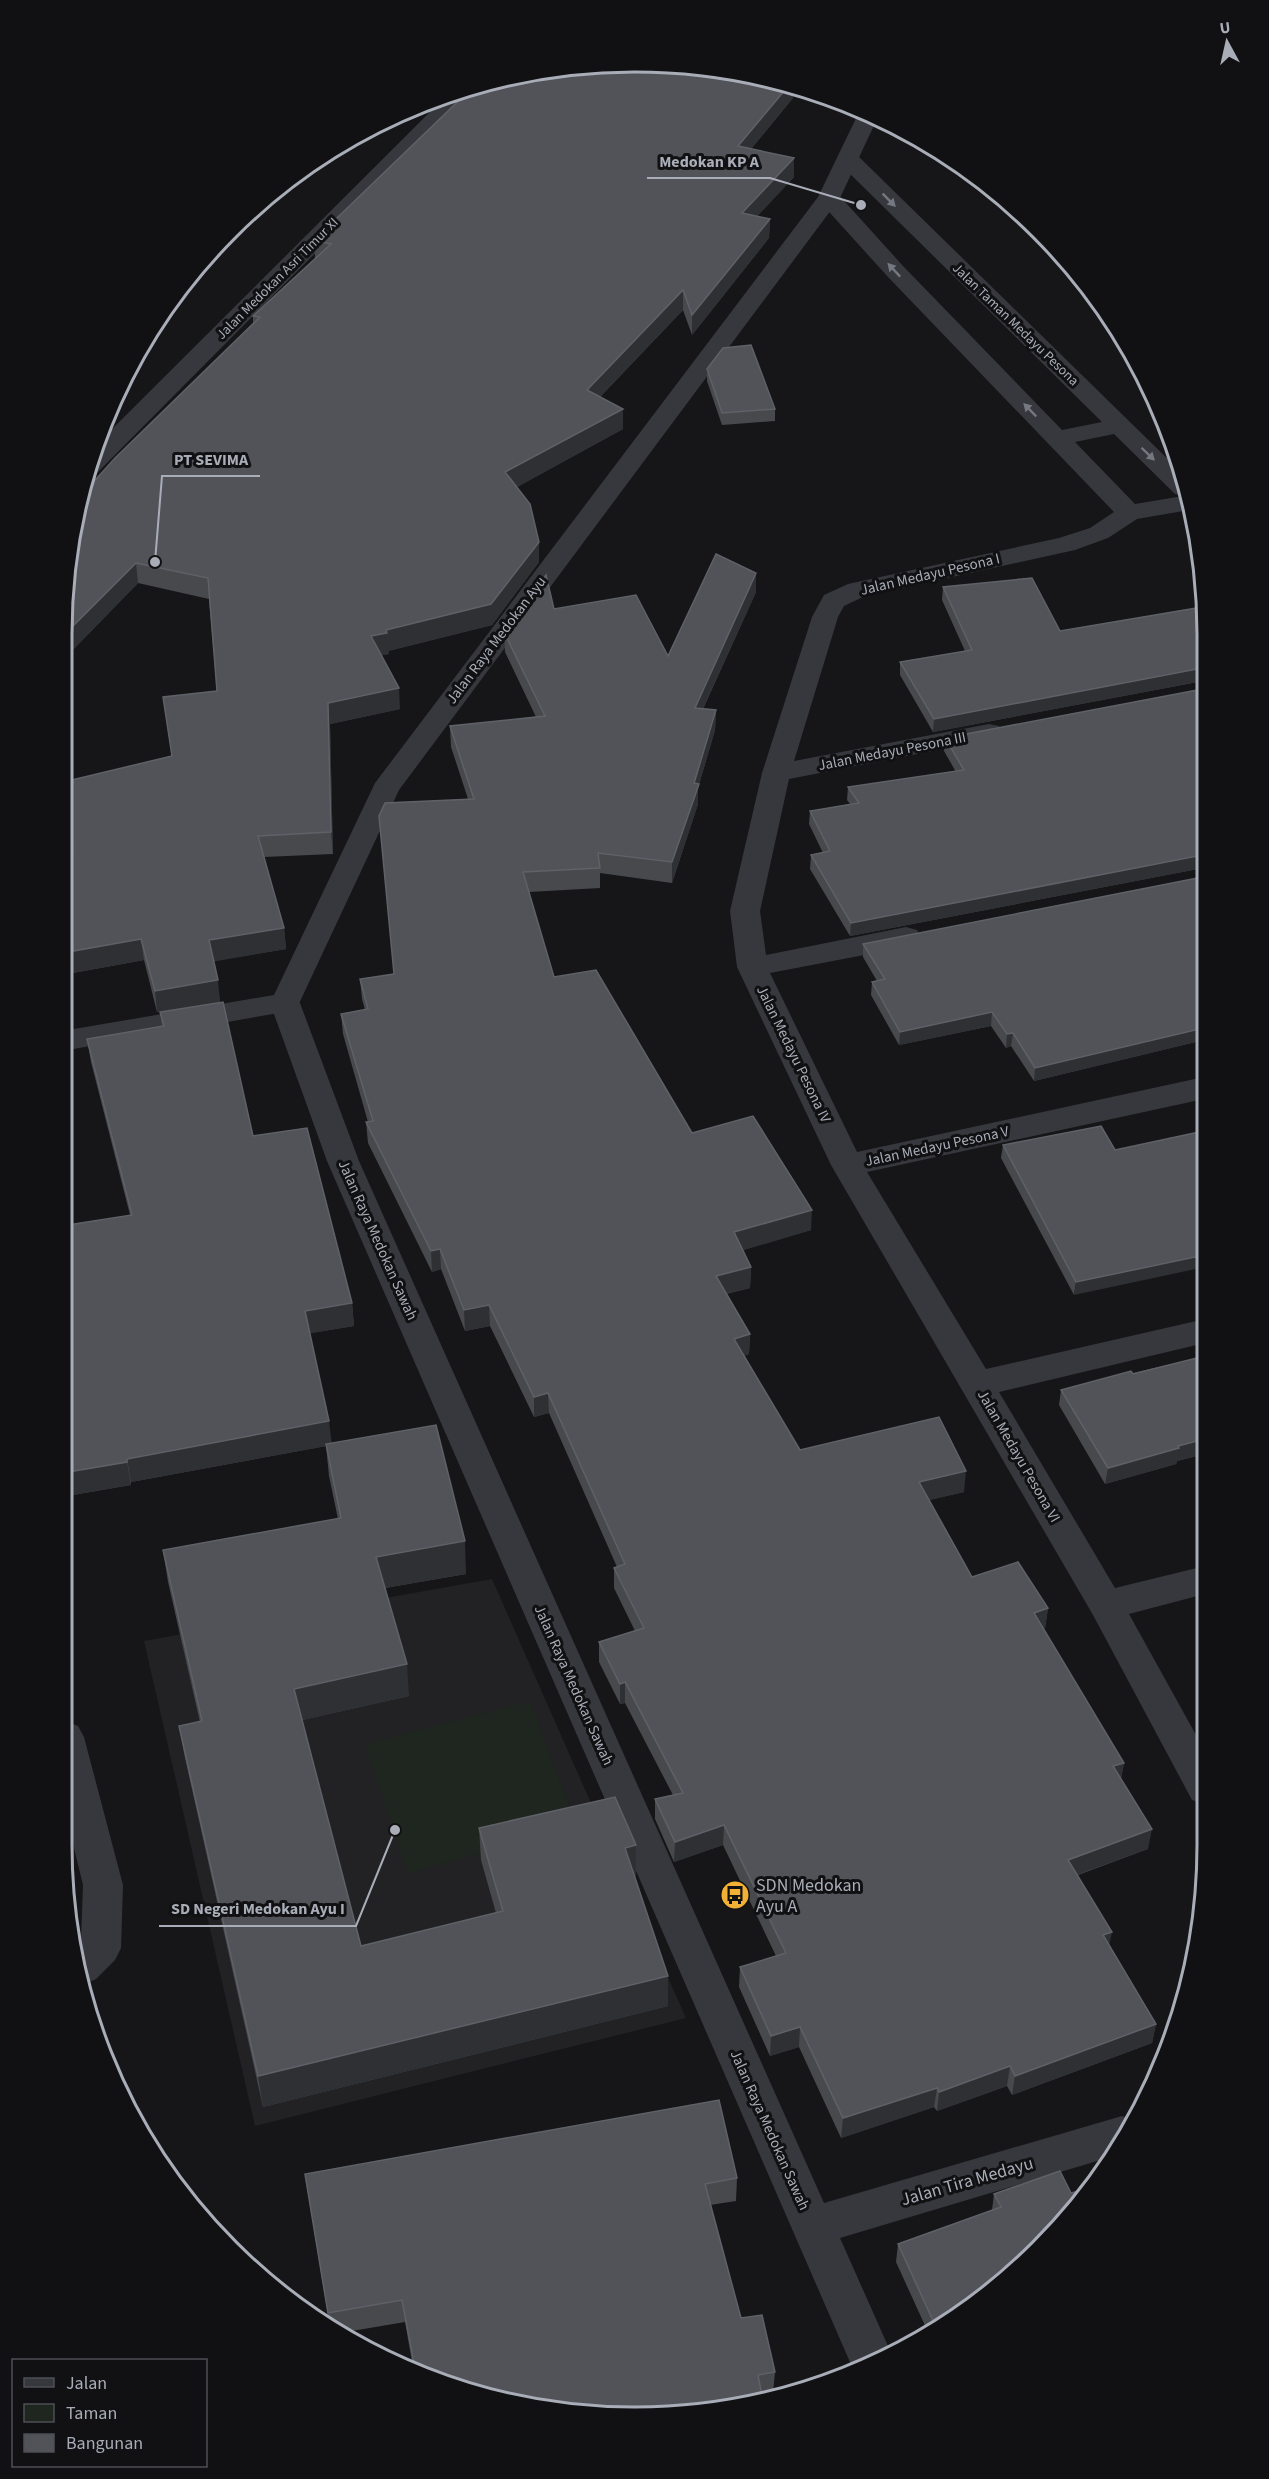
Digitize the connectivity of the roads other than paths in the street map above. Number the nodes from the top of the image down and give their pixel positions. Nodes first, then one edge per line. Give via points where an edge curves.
1 (451, 103) edge
2 (865, 122) edge
3 (848, 159) junction
4 (829, 198) junction
5 (1119, 426) junction
6 (1058, 438) junction
7 (102, 454) edge
8 (1175, 481) edge
9 (1181, 504) edge
10 (1129, 513) junction
11 (1018, 727) edge
12 (776, 773) junction
13 (937, 931) edge
14 (752, 967) junction
15 (285, 1003) junction
16 (72, 1039) edge
17 (1197, 1090) edge
18 (847, 1165) junction
19 (1197, 1332) edge
20 (977, 1384) junction
21 (1197, 1582) edge
22 (1106, 1605) junction
23 (72, 1764) edge
24 (1197, 1772) edge
25 (85, 1964) edge
26 (1115, 2137) edge
27 (813, 2226) junction
28 (870, 2355) edge

1 - 7 street, Jalan Medokan Asri Timur XI
2 - 3 street, Jalan Raya Medokan Ayu
3 - 4 street, Jalan Raya Medokan Ayu
3 -> 5 street, Jalan Taman Medayu Pesona
6 -> 4 street
4 - 15 street, Jalan Raya Medokan Ayu via 385,789
5 - 6 street
5 -> 8 street, Jalan Taman Medayu Pesona
6 - 10 street
9 - 10 street
10 - 12 street, Jalan Medayu Pesona I via 1099,533 1066,544 857,590 833,601
11 - 12 street, Jalan Medayu Pesona III
12 - 14 street via 745,911
13 - 14 street, Jalan Medayu Pesona IV
14 - 18 street, Jalan Medayu Pesona IV
15 - 16 street
15 - 27 street, Jalan Raya Medokan Sawah via 343,1161
17 - 18 street, Jalan Medayu Pesona V
18 - 20 street, Jalan Medayu Pesona V
19 - 20 street, Jalan Medayu Pesona VI
20 - 22 street, Jalan Medayu Pesona VI
21 - 22 street
22 - 24 street, Jalan Medayu Pesona VI
23 - 25 street via 103,1885 101,1948
26 - 27 street, Jalan Tira Medayu
27 - 28 street, Jalan Raya Medokan Sawah

